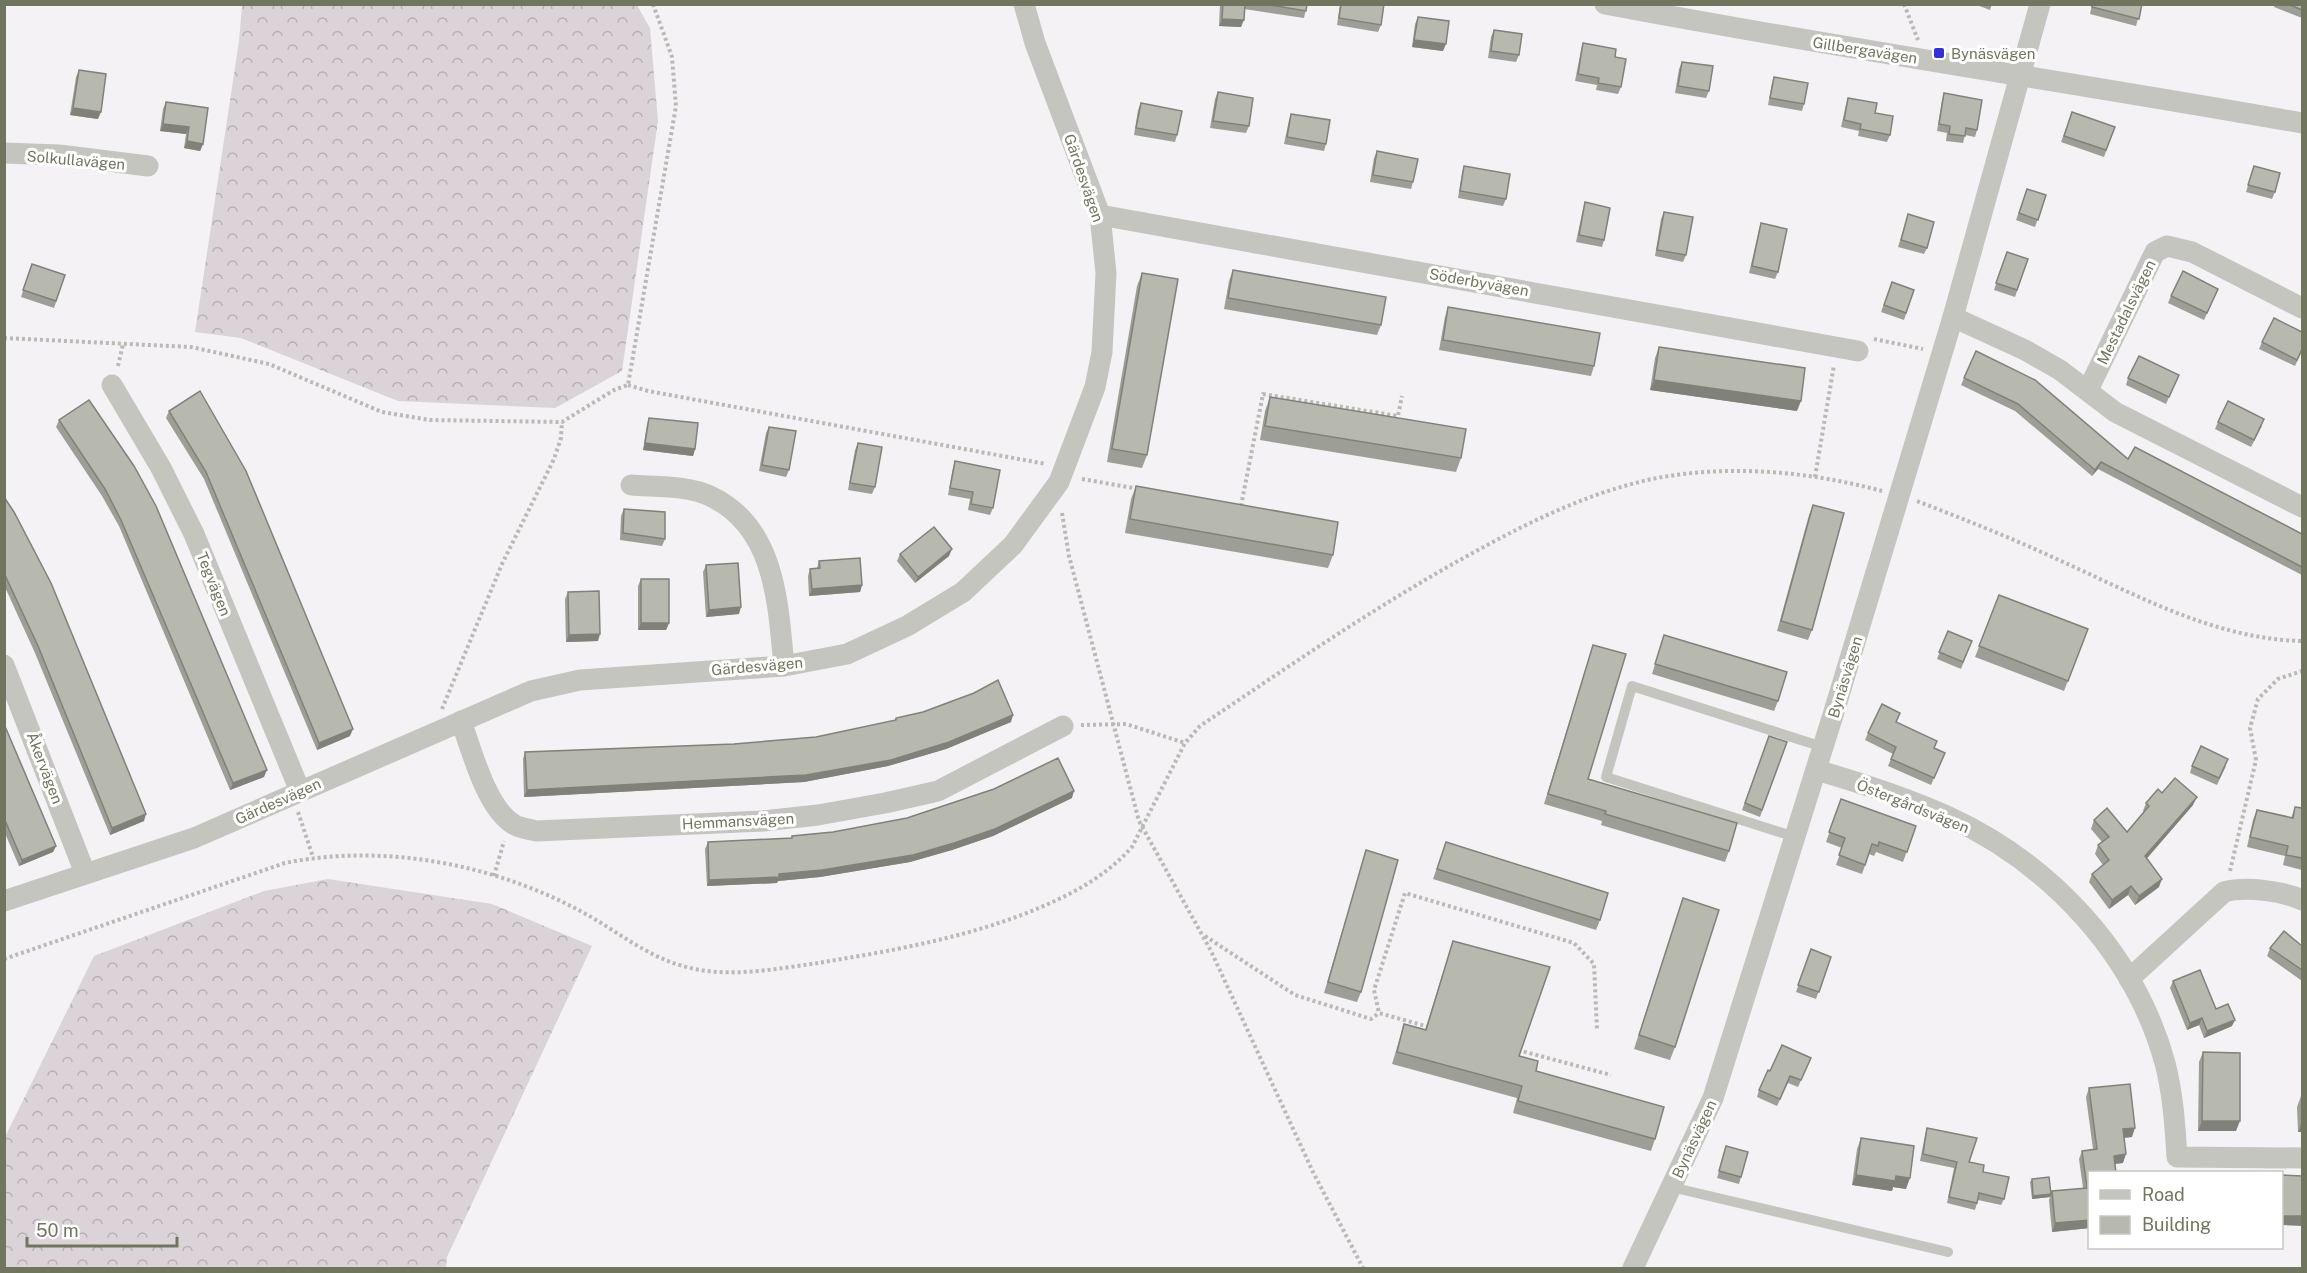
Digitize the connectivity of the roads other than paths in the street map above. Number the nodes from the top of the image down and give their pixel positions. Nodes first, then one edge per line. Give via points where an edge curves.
1 (1024, 4) edge
2 (1605, 4) edge
3 (2040, 4) edge
4 (2023, 74) junction
5 (2302, 123) edge
6 (4, 153) edge
7 (148, 166) dead end
8 (1100, 215) junction
9 (2302, 308) edge
10 (1953, 317) junction
11 (1848, 349) road end
12 (112, 385) dead end
13 (2088, 390) junction
14 (631, 484) dead end
15 (2302, 507) edge
16 (4, 664) edge
17 (784, 666) junction
18 (454, 724) junction
19 (1063, 726) road end
20 (1823, 747) junction
21 (1816, 770) junction
22 (295, 793) junction
23 (1795, 837) junction
24 (85, 873) junction
25 (2302, 900) edge
26 (4, 901) edge
27 (2129, 979) junction
28 (2302, 1158) edge
29 (1671, 1187) junction
30 (1948, 1252) dead end
31 (1633, 1269) edge

1 - 8 street, Gärdesvägen
2 - 4 street, Gillbergavägen via 1768,35
3 - 4 street, Bynäsvägen
4 - 5 street, Gillbergavägen
4 - 10 street, Bynäsvägen
6 - 7 street, Solkullavägen
8 - 11 street, Söderbyvägen
8 - 17 street, Gärdesvägen via 1106,273 1102,352 1069,475 1013,545 963,592 907,626 847,654
9 - 13 street, Mestadalsvägen via 2192,252 2167,246 2155,252
10 - 13 street via 2025,350
10 - 20 street, Bynäsvägen
12 - 22 street, Tegvägen via 194,534
13 - 15 street via 2115,412
14 - 17 street via 688,489 711,496 736,512 754,534 768,561 777,597
16 - 24 street, Åkervägen
17 - 18 street, Gärdesvägen via 580,680 531,691
18 - 19 street, Hemmansvägen via 500,812 514,825 536,831 763,821 852,810 938,791
18 - 22 street, Gärdesvägen
20 - 21 street, Bynäsvägen
20 - 23 lane via 1632,686 1606,777
21 - 23 street, Bynäsvägen
21 - 27 street, Östergårdsvägen via 1950,818 2018,858 2075,906
22 - 24 street, Gärdesvägen via 194,838
23 - 29 street, Bynäsvägen via 1713,1098
24 - 26 street, Gärdesvägen
25 - 27 street via 2283,894 2224,892
27 - 28 street, Östergårdsvägen via 2141,998 2165,1064 2174,1106 2177,1157
29 - 30 lane
29 - 31 street, Bynäsvägen

